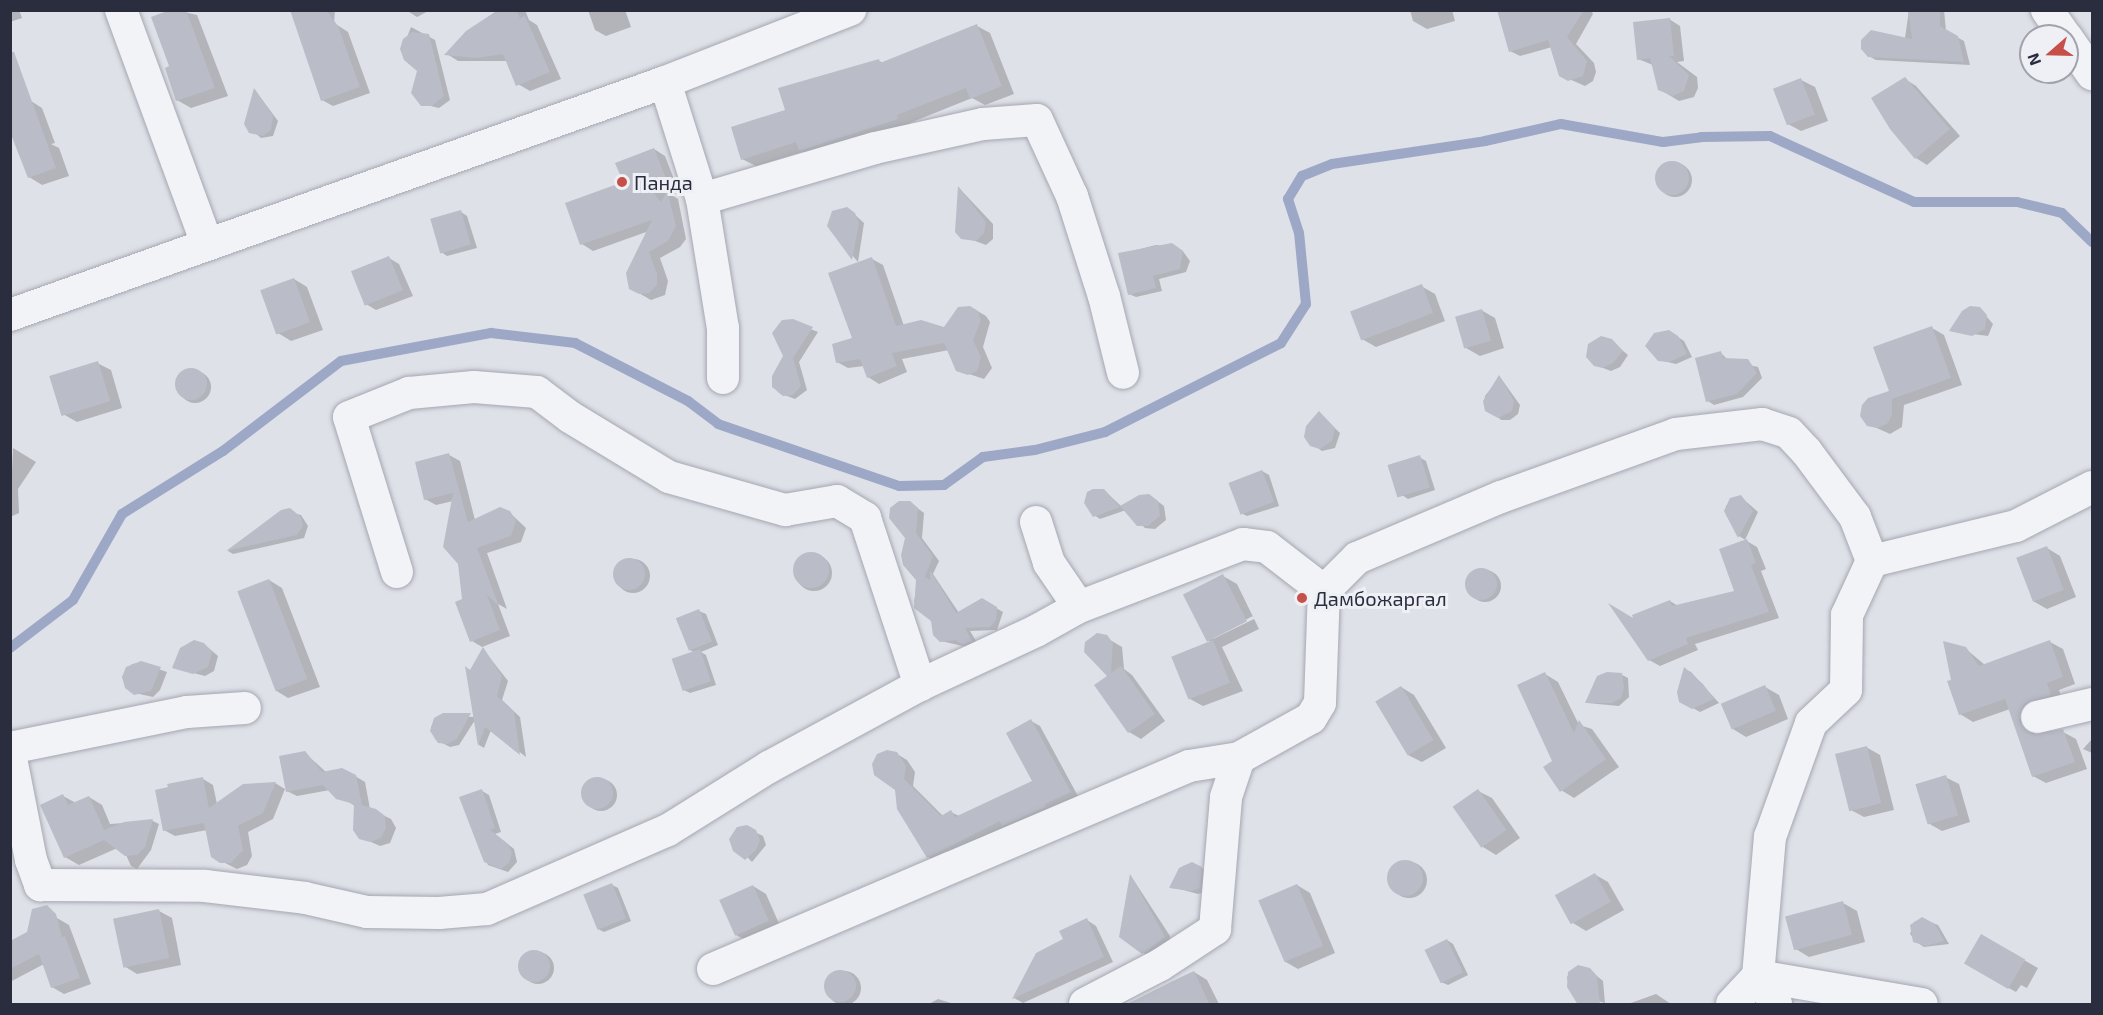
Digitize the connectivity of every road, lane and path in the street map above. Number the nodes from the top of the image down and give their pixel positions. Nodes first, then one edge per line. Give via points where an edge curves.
1 (850, 10) edge
2 (2047, 10) edge
3 (130, 14) edge
4 (2057, 24) edge
5 (2079, 56) edge
6 (2092, 74) edge
7 (665, 82) junction
8 (702, 199) junction
9 (207, 244) junction
10 (10, 315) edge
11 (1123, 373) dead end
12 (723, 378) dead end
13 (2092, 487) edge
14 (1036, 522) dead end
15 (1872, 561) junction
16 (397, 572) dead end
17 (1324, 591) junction
18 (1079, 607) junction
19 (920, 685) junction
20 (2092, 704) edge
21 (245, 708) dead end
22 (2037, 717) dead end
23 (10, 748) edge
24 (10, 753) edge
25 (1239, 758) junction
26 (713, 969) dead end
27 (1758, 976) junction
28 (1085, 1005) edge
29 (1732, 1005) edge
30 (1776, 1005) edge
31 (1922, 1005) edge

1 - 7 street
2 - 4 street
3 - 9 street
5 - 6 street
7 - 8 street
7 - 9 street
8 - 11 street via 875,148 982,124 1037,120 1072,196 1104,296
8 - 12 street via 723,328
9 - 10 street
13 - 15 street via 2016,526
14 - 18 street via 1049,563
15 - 17 street via 1855,517 1806,451 1790,433 1761,424 1676,434 1501,497 1357,558
15 - 27 street via 1847,615 1846,690 1811,723 1770,837
16 - 19 street via 349,417 409,393 474,387 537,392 570,417 669,477 785,510 837,501 865,518
17 - 18 street via 1267,547 1244,544
17 - 25 street via 1320,703 1311,718
18 - 19 street
19 - 24 street via 769,766 668,830 487,909 439,913 368,912 305,898 205,886 40,885 31,860
20 - 22 street
21 - 23 street via 187,712
25 - 26 street via 1190,766
25 - 28 street via 1226,797 1215,929 1160,965
27 - 29 street
27 - 30 street
27 - 31 street

